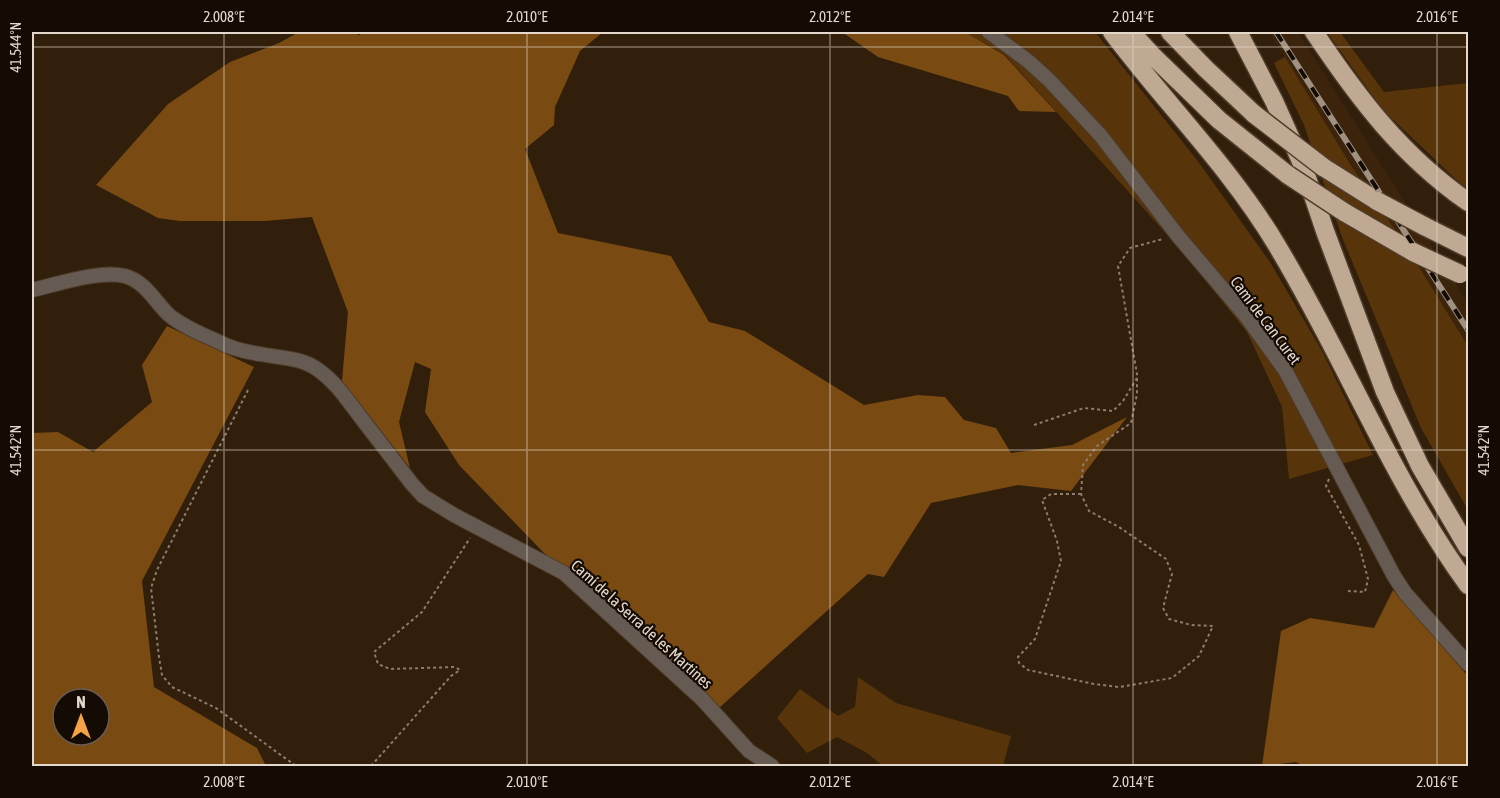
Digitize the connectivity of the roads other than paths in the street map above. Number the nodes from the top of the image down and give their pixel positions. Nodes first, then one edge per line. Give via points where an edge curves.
1 (989, 32) edge
2 (1112, 32) edge
3 (1131, 32) edge
4 (1170, 32) edge
5 (1314, 32) edge
6 (1239, 36) edge
7 (1468, 202) edge
8 (1468, 248) edge
9 (1464, 276) edge
10 (32, 290) edge
11 (1468, 548) edge
12 (1468, 585) edge
13 (1468, 664) edge
14 (772, 766) edge

1 - 13 street, Camí de Can Curet via 1028,61 1087,120 1245,315 1285,370 1394,576
2 - 12 highway via 1234,181 1275,242 1401,478
3 - 9 highway, bridge via 1219,120 1288,175 1413,252
4 - 8 highway, bridge via 1254,114 1323,167 1377,201
5 - 7 highway via 1351,87 1400,145
6 - 11 highway via 1303,166 1384,392 1420,466
10 - 14 street, Camí de la Serra de les Martines via 83,277 126,276 145,287 177,321 219,342 316,368 335,384 423,496 564,573 702,699 749,751

